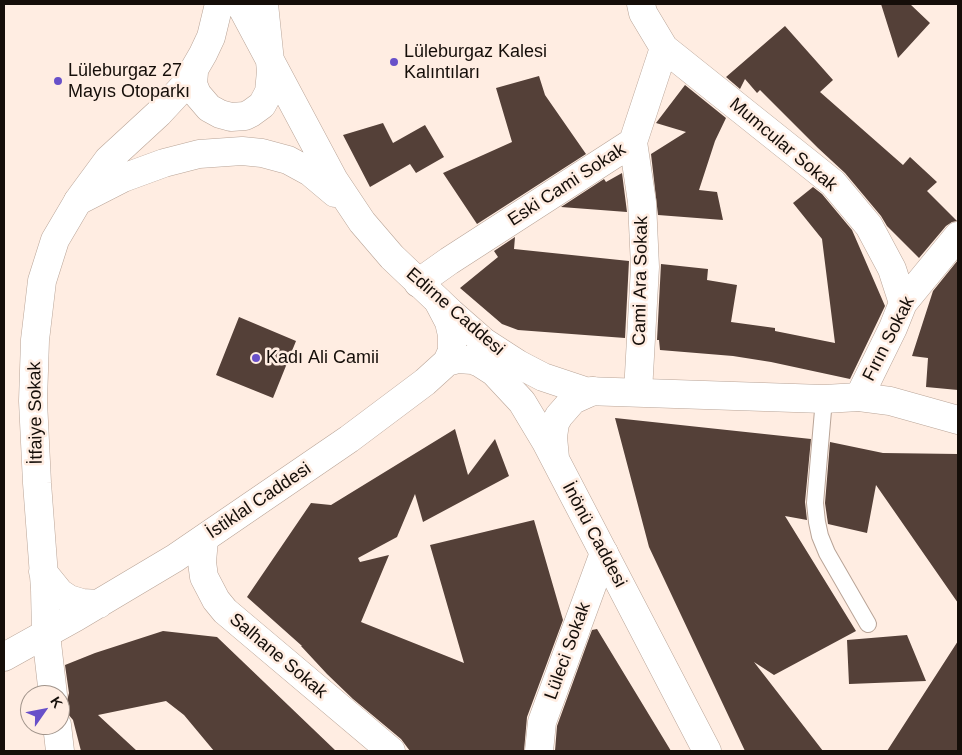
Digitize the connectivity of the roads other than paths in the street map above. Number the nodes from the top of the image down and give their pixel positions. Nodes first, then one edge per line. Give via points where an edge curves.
1 (219, 4) edge
2 (240, 4) edge
3 (264, 4) edge
4 (641, 4) edge
5 (664, 48) junction
6 (270, 62) junction
7 (194, 72) junction
8 (633, 142) junction
9 (78, 201) junction
10 (362, 222) junction
11 (958, 236) edge
12 (428, 292) junction
13 (903, 303) junction
14 (447, 362) junction
15 (593, 391) junction
16 (638, 392) junction
17 (859, 398) junction
18 (824, 399) junction
19 (958, 420) edge
20 (556, 462) junction
21 (204, 539) junction
22 (604, 553) junction
23 (43, 572) junction
24 (99, 604) junction
25 (868, 624) dead end
26 (46, 634) junction
27 (4, 657) edge
28 (52, 685) edge
29 (58, 735) edge
30 (60, 751) edge
31 (391, 751) edge
32 (539, 751) edge
33 (707, 751) edge

1 - 7 main road, İtfaiye Sokak via 211,36
2 - 6 main road, Edirne Caddesi
3 - 6 main road
4 - 5 main road, Mumcular Sokak
5 - 8 main road, Eski Cami Sokak
5 - 13 main road, Mumcular Sokak via 833,183 869,226 892,269
6 - 7 main road via 270,87 266,99 251,113 238,117 220,114 204,104 194,90
6 - 10 main road, Edirne Caddesi via 334,180
7 - 9 main road, İtfaiye Sokak via 163,108 108,160
8 - 12 main road, Eski Cami Sokak via 448,261
8 - 16 main road, Cami Ara Sokak via 642,202 645,266
9 - 10 main road via 123,178 164,163 199,154 242,151 288,160 310,172
9 - 23 main road, İtfaiye Sokak via 55,240 42,281 35,340 33,401
10 - 12 main road, Edirne Caddesi
11 - 13 main road, Fırın Sokak
12 - 14 main road via 449,322 452,351
12 - 15 main road, Edirne Caddesi via 484,342 509,359 574,388
13 - 17 main road, Fırın Sokak
14 - 20 main road, İnönü Caddesi via 458,358 472,360 494,372 522,402
14 - 21 main road, İstiklal Caddesi via 349,440
15 - 16 main road, Edirne Caddesi
15 - 20 main road via 573,400 555,423
16 - 18 main road, Edirne Caddesi
17 - 18 main road, Edirne Caddesi
17 - 19 main road, Edirne Caddesi via 890,401
18 - 25 lane via 815,504 817,522 827,553
20 - 22 main road, İnönü Caddesi
21 - 24 main road, İstiklal Caddesi
21 - 31 main road, Salhane Sokak via 204,577 225,611
22 - 32 main road, Lüleci Sokak via 542,722
22 - 33 main road, İnönü Caddesi
23 - 24 main road via 69,599
23 - 26 main road, İtfaiye Sokak
24 - 26 main road, İstiklal Caddesi
26 - 27 main road, İstiklal Caddesi
26 - 28 main road, İtfaiye Sokak
29 - 30 main road

